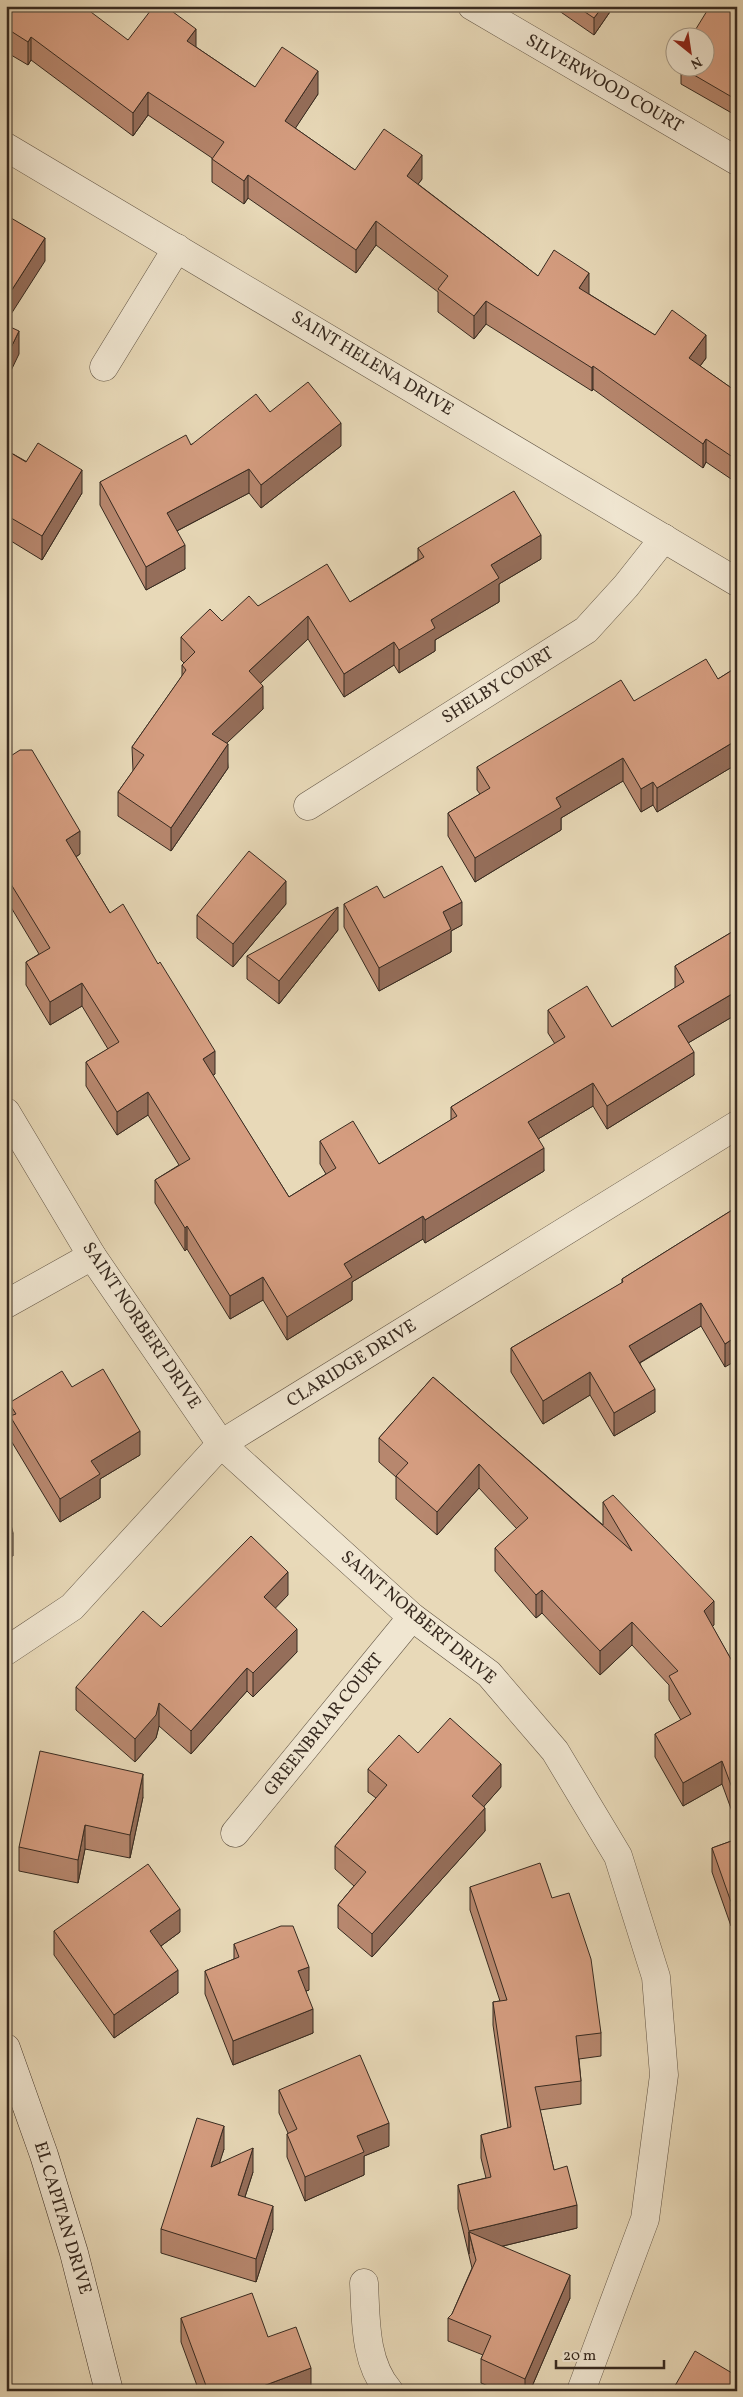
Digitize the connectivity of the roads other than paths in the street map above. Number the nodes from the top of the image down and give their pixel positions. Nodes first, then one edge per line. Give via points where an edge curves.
1 (472, 6) edge
2 (6, 147) edge
3 (737, 161) edge
4 (177, 248) junction
5 (104, 367) dead end
6 (664, 538) junction
7 (737, 582) edge
8 (308, 806) dead end
9 (6, 1112) edge
10 (737, 1125) edge
11 (92, 1256) junction
12 (6, 1304) edge
13 (222, 1444) junction
14 (412, 1617) junction
15 (6, 1651) edge
16 (235, 1833) dead end
17 (6, 2048) edge
18 (364, 2283) dead end
19 (109, 2391) edge
20 (389, 2391) edge
21 (581, 2391) edge

1 - 3 street, SILVERWOOD COURT
2 - 4 street, SAINT HELENA DRIVE
4 - 5 street
4 - 6 street, SAINT HELENA DRIVE
6 - 7 street, SAINT HELENA DRIVE
6 - 8 street, SHELBY COURT via 586,630
9 - 11 street, SAINT NORBERT DRIVE
10 - 13 street, CLARIDGE DRIVE
11 - 12 street
11 - 13 street, SAINT NORBERT DRIVE
13 - 14 street, SAINT NORBERT DRIVE
13 - 15 street, CLARIDGE DRIVE via 72,1607
14 - 16 street, GREENBRIAR COURT
14 - 21 street, SAINT NORBERT DRIVE via 489,1674 555,1752 618,1856 656,1977 664,2076 645,2219
17 - 19 street, EL CAPITAN DRIVE via 74,2253
18 - 20 street via 367,2343 382,2383

